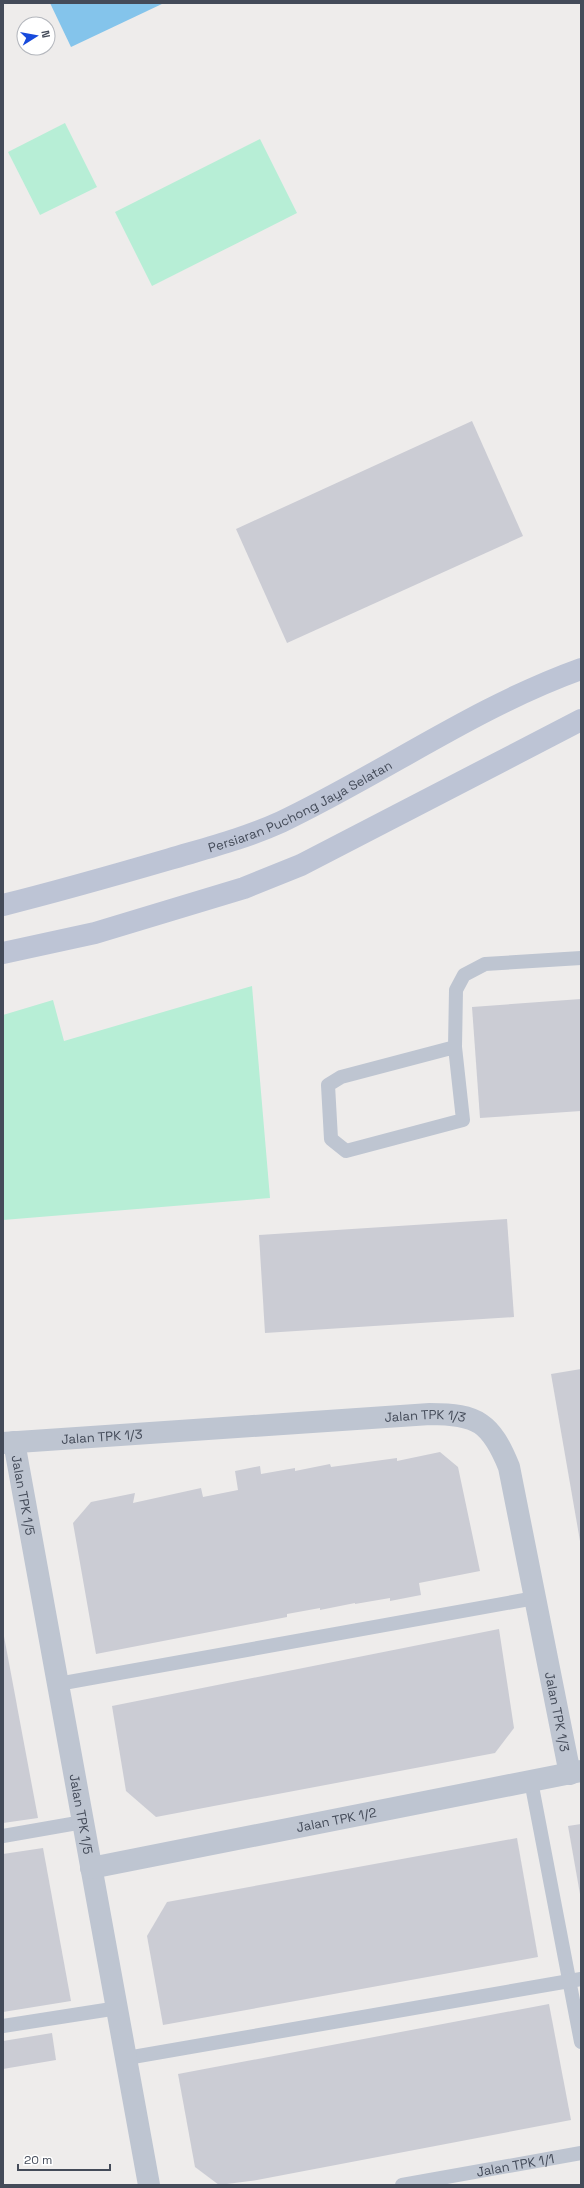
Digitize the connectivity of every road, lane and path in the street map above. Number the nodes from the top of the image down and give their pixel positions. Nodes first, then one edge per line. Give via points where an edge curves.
1 (581, 669) edge
2 (581, 720) edge
3 (3, 905) edge
4 (3, 953) edge
5 (581, 958) edge
6 (455, 1047) junction
7 (9, 1442) edge
8 (535, 1598) junction
9 (58, 1684) junction
10 (576, 1772) edge
11 (531, 1781) junction
12 (83, 1822) junction
13 (3, 1836) edge
14 (91, 1868) junction
15 (575, 1980) edge
16 (118, 2008) junction
17 (3, 2026) edge
18 (581, 2042) edge
19 (127, 2058) junction
20 (581, 2153) edge
21 (150, 2185) edge
22 (402, 2185) edge

1 - 3 main road, Persiaran Puchong Jaya Selatan via 553,679 470,720 280,822 228,842 59,892
2 - 4 main road via 301,865 244,888 95,933
5 - 6 lane via 485,964 464,975 456,990
6 - 6 lane via 341,1077 328,1085 331,1139 346,1151 463,1120
7 - 8 street, Jalan TPK 1/3 via 457,1414 482,1424 502,1448 509,1467
7 - 9 street, Jalan TPK 1/5
8 - 9 lane
8 - 10 street, Jalan TPK 1/3
9 - 12 street, Jalan TPK 1/5
10 - 11 street, Jalan TPK 1/2
11 - 14 street, Jalan TPK 1/2
11 - 15 lane
12 - 13 lane
12 - 14 street, Jalan TPK 1/5
14 - 16 street, Jalan TPK 1/5
15 - 18 lane
15 - 19 lane
16 - 17 lane
16 - 19 street, Jalan TPK 1/5
19 - 21 street, Jalan TPK 1/5
20 - 22 lane, Jalan TPK 1/1

